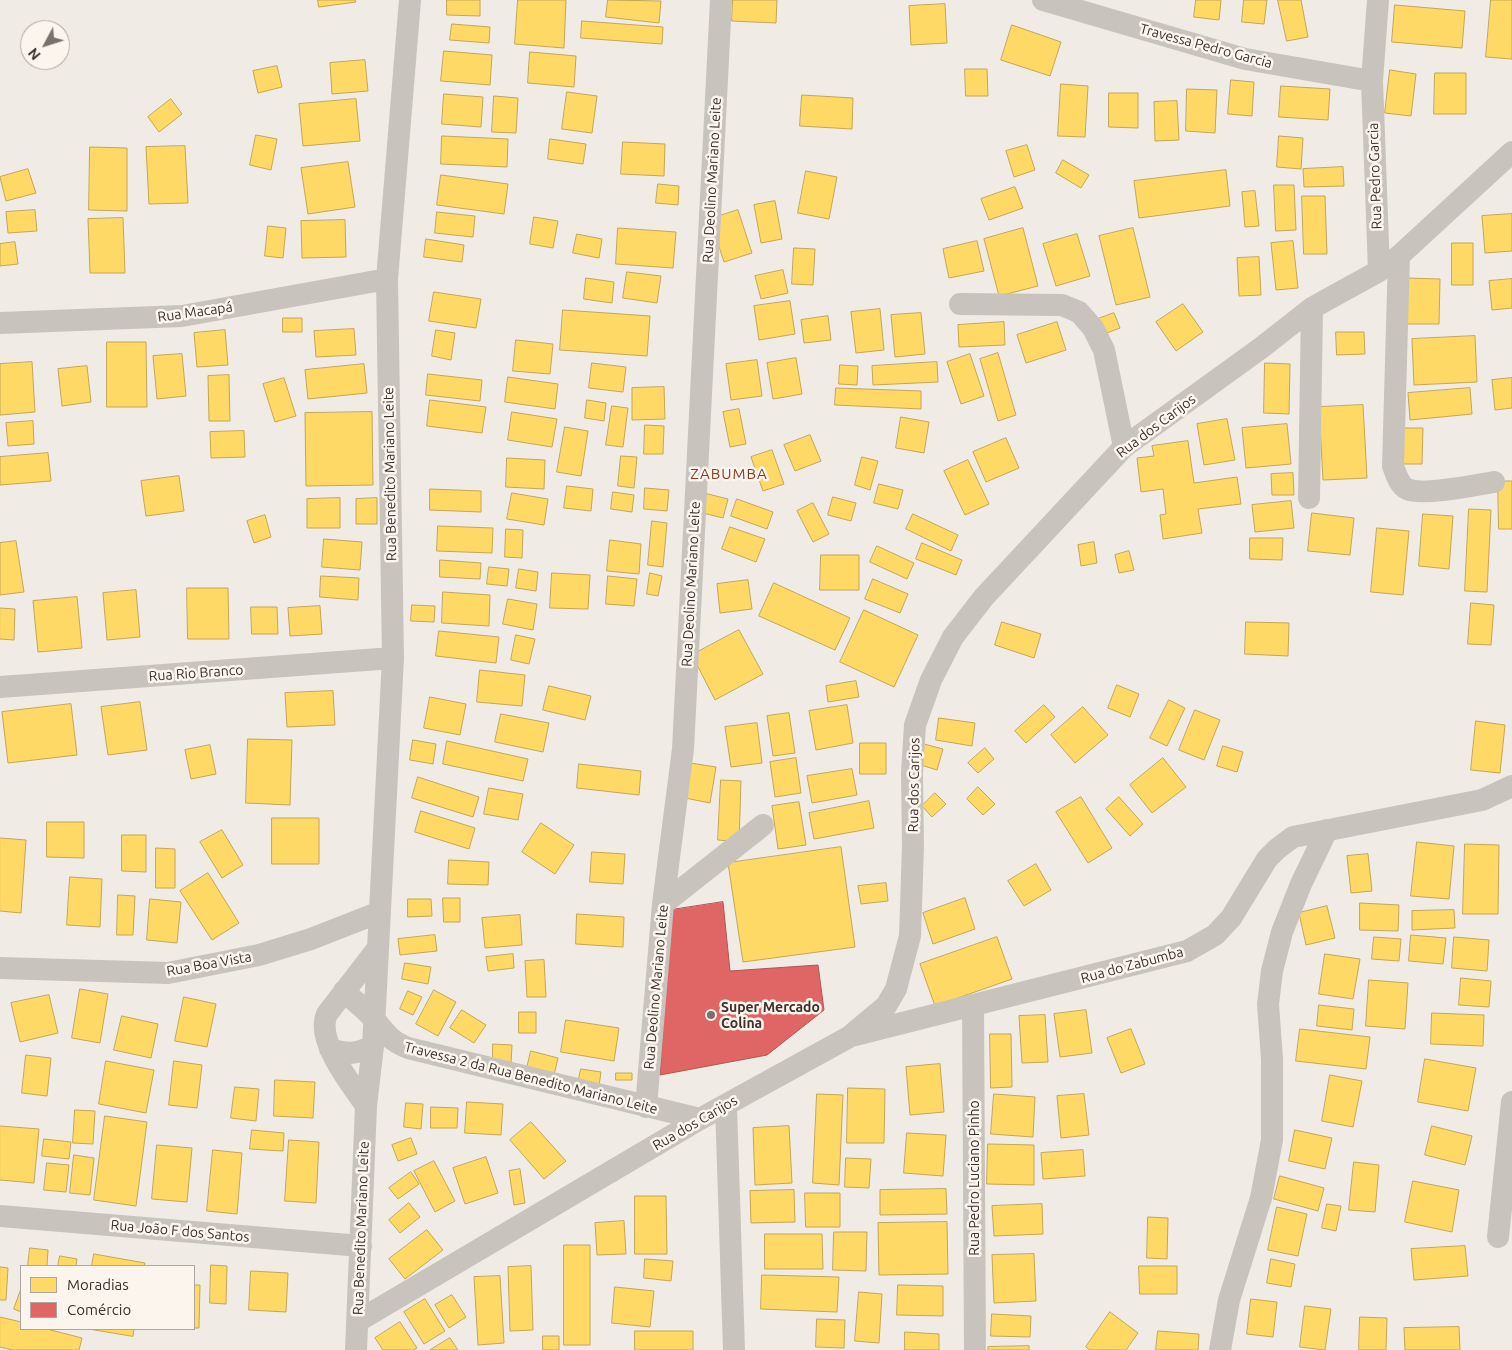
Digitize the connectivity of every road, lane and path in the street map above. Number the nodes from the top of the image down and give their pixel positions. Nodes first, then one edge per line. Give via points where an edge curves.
1 (410, 0) edge
2 (721, 0) edge
3 (1043, 0) edge
4 (1378, 0) edge
5 (1372, 81) junction
6 (1512, 152) edge
7 (1398, 256) junction
8 (1379, 271) junction
9 (387, 279) junction
10 (960, 304) dead end
11 (1312, 308) junction
12 (0, 324) edge
13 (1124, 447) junction
14 (1494, 482) dead end
15 (1309, 498) dead end
16 (393, 658) junction
17 (0, 687) edge
18 (1512, 786) edge
19 (763, 825) dead end
20 (1327, 830) junction
21 (663, 904) junction
22 (380, 912) junction
23 (378, 948) junction
24 (0, 968) edge
25 (344, 991) junction
26 (973, 1006) junction
27 (374, 1018) junction
28 (849, 1037) junction
29 (373, 1046) junction
30 (330, 1049) junction
31 (1512, 1102) edge
32 (726, 1105) junction
33 (366, 1106) junction
34 (646, 1107) junction
35 (700, 1119) junction
36 (0, 1216) edge
37 (1498, 1237) dead end
38 (361, 1246) junction
39 (358, 1321) junction
40 (356, 1350) edge
41 (734, 1350) edge
42 (975, 1350) edge
43 (1220, 1350) edge

1 - 9 street, Rua Benedito Mariano Leite
2 - 21 street, Rua Deolino Mariano Leite via 682,749
3 - 5 street, Travessa Pedro Garcia via 1245,59
4 - 5 street, Rua Pedro Garcia
5 - 8 street, Rua Pedro Garcia
6 - 7 street, Rua dos Carijos
7 - 8 street, Rua dos Carijos
7 - 14 street via 1393,466 1398,480 1407,489 1426,492
8 - 11 street, Rua dos Carijos
9 - 12 street, Rua Macapá via 182,316
9 - 16 street, Rua Benedito Mariano Leite
10 - 13 street via 1062,305 1079,312 1093,328 1104,350
11 - 13 street, Rua dos Carijos
11 - 15 street
13 - 28 street, Rua dos Carijos via 984,597 953,637 932,680 915,725 910,936 896,989 886,1006
16 - 17 street, Rua Rio Branco
16 - 22 street, Rua Benedito Mariano Leite
18 - 20 street, Rua do Zabumba via 1482,800
19 - 21 street
20 - 26 street, Rua do Zabumba via 1293,837 1277,849 1267,859 1231,918 1215,935 1187,951
20 - 43 street via 1301,884 1272,971 1268,1004 1272,1140 1261,1198 1229,1300
21 - 34 street, Rua Deolino Mariano Leite
22 - 23 street, Rua Benedito Mariano Leite
22 - 24 street, Rua Boa Vista via 259,956 168,974
23 - 25 street
23 - 27 street, Rua Benedito Mariano Leite
25 - 27 street
25 - 30 street via 324,1021
26 - 28 street, Rua do Zabumba
26 - 42 street, Rua Pedro Luciano Pinho
27 - 29 street, Rua Benedito Mariano Leite
27 - 34 street, Travessa 2 da Rua Benedito Mariano Leite via 387,1036 408,1048
28 - 32 street, Rua dos Carijos
29 - 30 street via 345,1054
29 - 33 street, Rua Benedito Mariano Leite
30 - 33 street
31 - 37 street
32 - 35 street, Rua dos Carijos
32 - 41 street
33 - 38 street, Rua Benedito Mariano Leite
34 - 35 street, Travessa 2 da Rua Benedito Mariano Leite
35 - 39 street, Rua dos Carijos
36 - 38 street, Rua João F dos Santos
38 - 39 street, Rua Benedito Mariano Leite
39 - 40 street, Rua Benedito Mariano Leite

